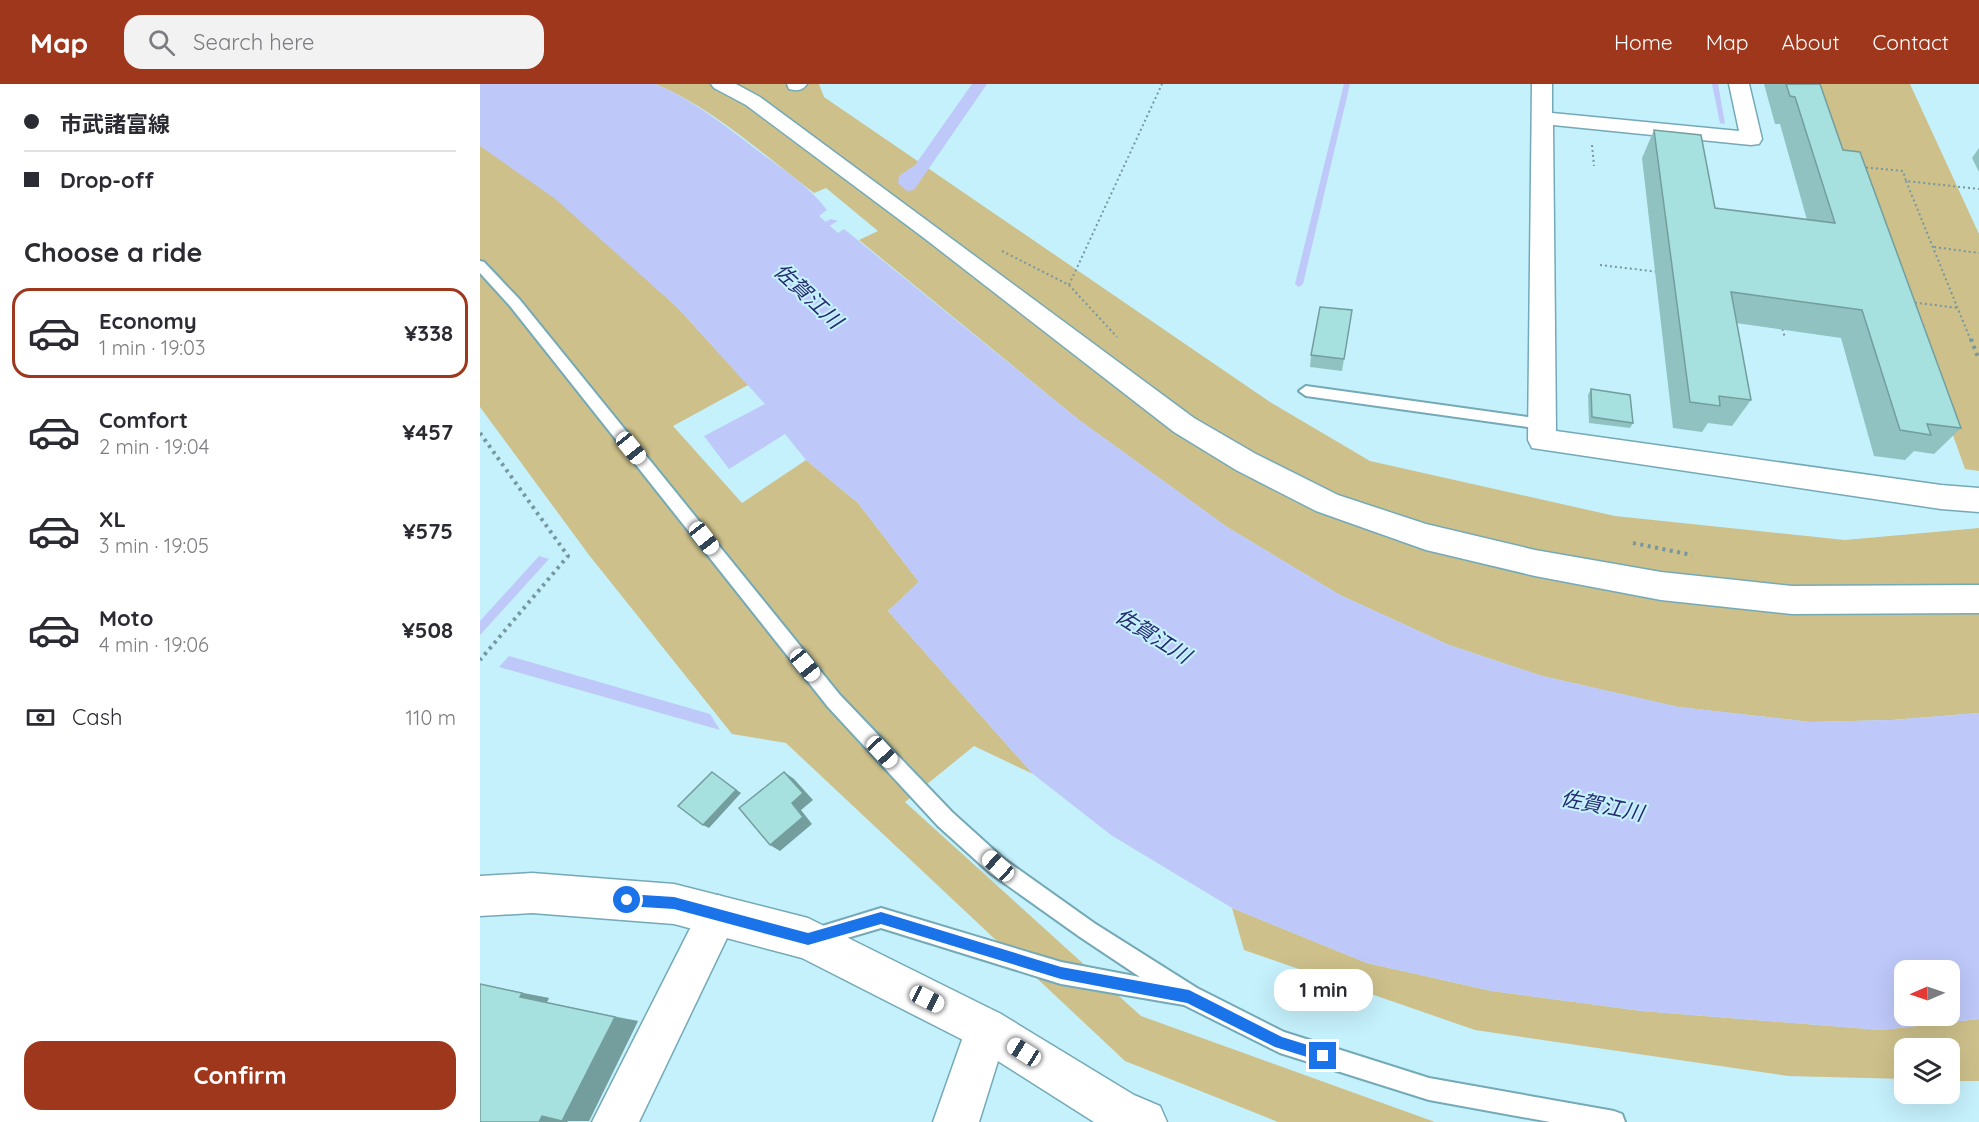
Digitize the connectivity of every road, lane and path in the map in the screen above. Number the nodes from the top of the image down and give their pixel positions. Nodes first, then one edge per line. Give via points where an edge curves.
1 (721, 84) edge
2 (1162, 84) edge
3 (1542, 84) edge
4 (1739, 84) edge
5 (1542, 118) junction
6 (1856, 166) edge
7 (1906, 181) junction
8 (1979, 189) edge
9 (1934, 248) junction
10 (1979, 253) edge
11 (1600, 265) dead end
12 (480, 266) edge
13 (1669, 273) edge
14 (1070, 285) dead end
15 (1900, 301) edge
16 (1958, 308) junction
17 (1780, 317) edge
18 (1785, 338) edge
19 (1979, 360) edge
20 (1306, 390) dead end
21 (1542, 424) junction
22 (480, 433) edge
23 (1979, 500) edge
24 (1979, 599) edge
25 (480, 660) edge
26 (480, 896) edge
27 (718, 915) junction
28 (808, 939) junction
29 (1189, 996) junction
30 (986, 1029) junction
31 (615, 1122) edge
32 (956, 1122) edge
33 (1144, 1122) edge
34 (1614, 1122) edge

1 - 24 street via 753,101 1184,425 1246,462 1328,503 1426,537 1535,563 1661,586 1792,600
2 - 14 path
3 - 5 street
4 - 5 street via 1751,139
5 - 21 street
6 - 7 path via 1902,171
7 - 8 path
7 - 9 path
9 - 10 path
9 - 16 path
11 - 13 path
12 - 29 lane via 514,303 834,701 945,819 998,866
15 - 16 path
16 - 19 path
17 - 18 path
20 - 21 lane
21 - 23 street via 1542,440
22 - 25 path via 568,556
26 - 27 street via 532,893 674,903
27 - 28 street
27 - 31 street
28 - 29 lane via 881,918 1061,973
28 - 30 street
29 - 34 lane via 1280,1042 1429,1089
30 - 32 street
30 - 33 street via 1118,1111

